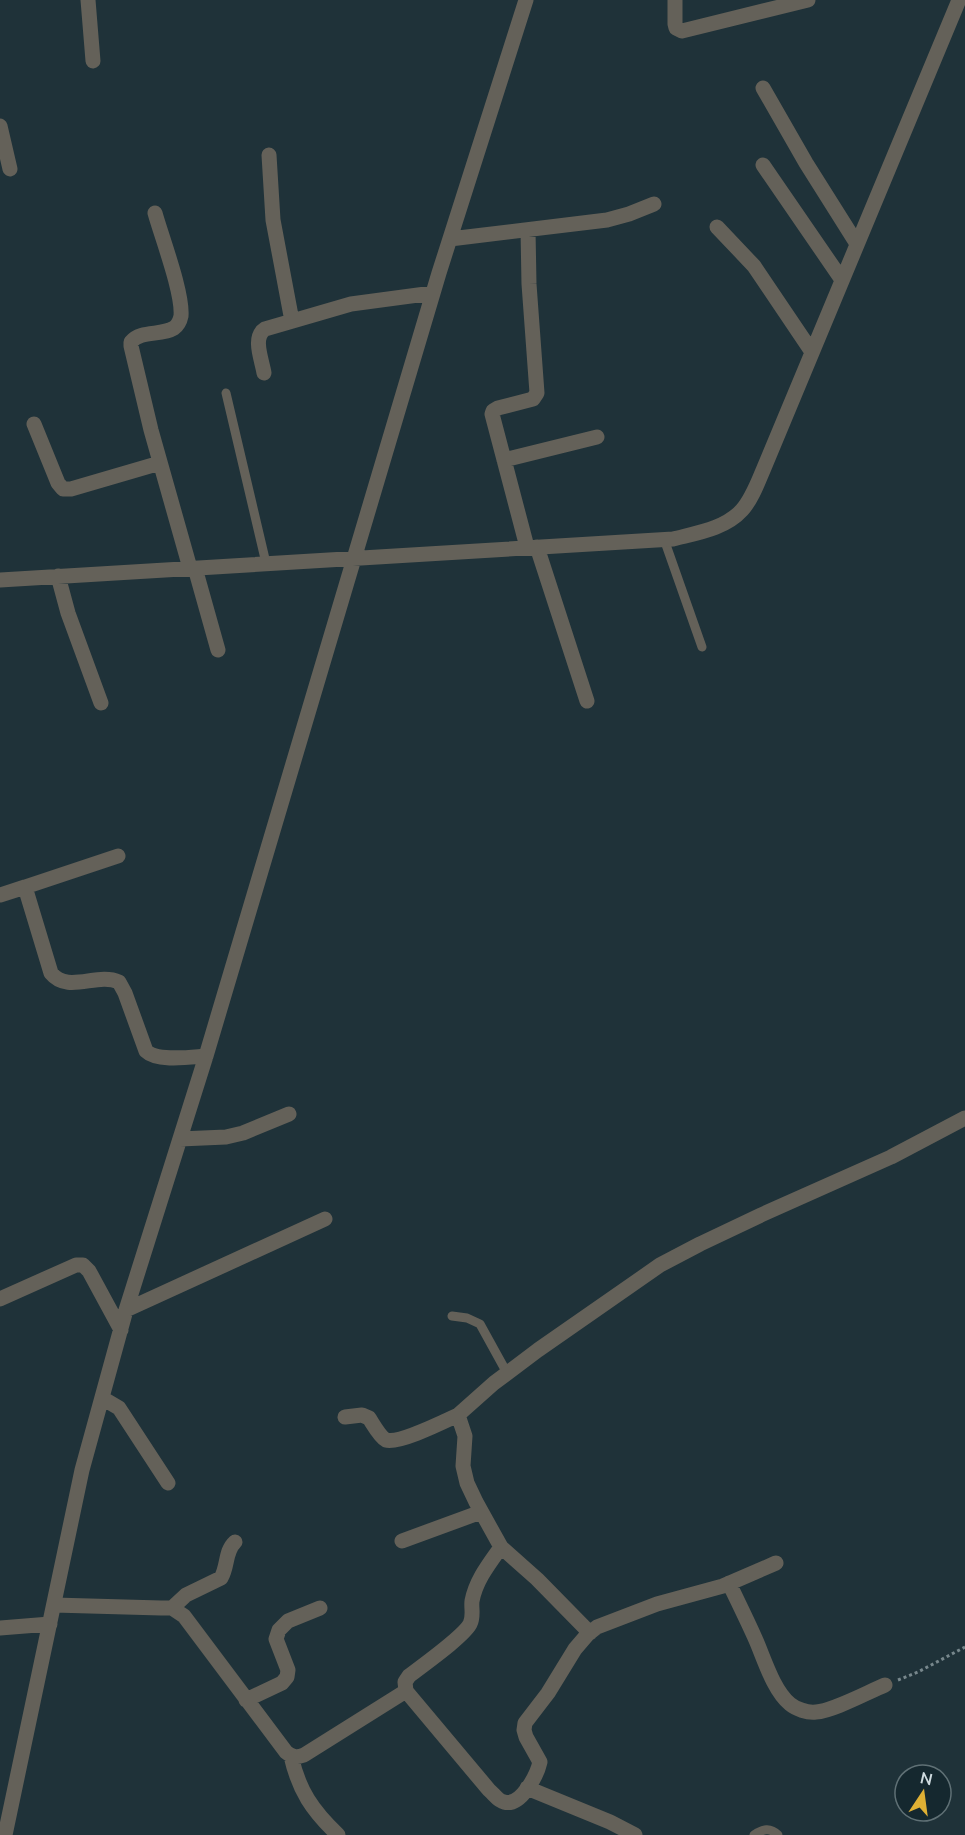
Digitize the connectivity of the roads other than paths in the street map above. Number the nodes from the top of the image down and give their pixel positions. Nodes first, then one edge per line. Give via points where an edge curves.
1 (88, 0) edge
2 (526, 0) edge
3 (675, 0) edge
4 (808, 0) edge
5 (959, 0) edge
6 (776, 4) edge
7 (93, 62) dead end
8 (763, 88) dead end
9 (0, 126) edge
10 (269, 155) dead end
11 (763, 165) dead end
12 (10, 170) dead end
13 (654, 204) dead end
14 (155, 213) dead end
15 (717, 227) dead end
16 (528, 230) junction
17 (450, 239) junction
18 (857, 244) junction
19 (842, 280) junction
20 (433, 293) junction
21 (292, 321) junction
22 (812, 352) junction
23 (264, 373) dead end
24 (226, 393) dead end
25 (34, 424) dead end
26 (597, 437) dead end
27 (504, 460) junction
28 (160, 463) junction
29 (666, 544) junction
30 (536, 552) junction
31 (356, 558) junction
32 (267, 563) junction
33 (195, 573) junction
34 (0, 580) edge
35 (59, 583) junction
36 (702, 647) dead end
37 (218, 650) dead end
38 (587, 701) dead end
39 (101, 703) dead end
40 (118, 856) dead end
41 (25, 887) junction
42 (0, 895) edge
43 (206, 1056) junction
44 (290, 1114) dead end
45 (965, 1118) edge
46 (180, 1139) junction
47 (325, 1219) dead end
48 (0, 1299) edge
49 (126, 1310) junction
50 (452, 1316) dead end
51 (121, 1329) junction
52 (507, 1373) junction
53 (102, 1398) junction
54 (458, 1415) junction
55 (345, 1418) dead end
56 (168, 1483) dead end
57 (482, 1512) junction
58 (402, 1540) dead end
59 (236, 1542) dead end
60 (501, 1547) junction
61 (776, 1563) dead end
62 (729, 1583) junction
63 (54, 1605) junction
64 (172, 1608) junction
65 (320, 1608) dead end
66 (50, 1624) junction
67 (0, 1628) edge
68 (590, 1633) junction
69 (885, 1685) road end
70 (406, 1691) junction
71 (246, 1700) junction
72 (291, 1756) junction
73 (527, 1788) junction
74 (5, 1835) edge
75 (338, 1835) edge
76 (635, 1835) edge
77 (754, 1835) edge
78 (778, 1835) edge

1 - 7 street
2 - 17 street
3 - 6 street via 675,24 682,31
4 - 6 street
5 - 18 street
8 - 18 street
9 - 12 street
10 - 21 street via 273,220
11 - 19 street
13 - 16 street via 607,220
14 - 28 street via 177,289 181,318 176,327 137,337 130,346
15 - 22 street via 754,266
16 - 17 street
16 - 27 street via 537,393 533,399 493,411
17 - 20 street
18 - 19 street
19 - 22 street
20 - 21 street via 351,304
20 - 31 street
21 - 23 street via 259,334
22 - 29 street via 743,510 729,521
24 - 32 lane
25 - 28 street via 63,489
26 - 27 street
27 - 30 street
28 - 33 street
29 - 30 street
29 - 36 lane
30 - 31 street
30 - 38 street
31 - 32 street
31 - 43 street
32 - 33 street
33 - 35 street
33 - 37 street
34 - 35 street
35 - 39 street
40 - 41 street
41 - 42 street
41 - 43 street via 51,973 57,979 115,980 122,985 150,1055
43 - 46 street
44 - 46 street via 226,1137
45 - 52 street via 891,1157 670,1260
46 - 49 street
47 - 49 street
48 - 51 street via 83,1265
49 - 51 street
50 - 52 lane via 480,1324
51 - 53 street
52 - 54 street
53 - 56 street via 119,1408
53 - 63 street via 82,1470
54 - 55 street via 390,1441 366,1416
54 - 57 street via 465,1436 463,1466 467,1483
57 - 58 street
57 - 60 street
59 - 64 street via 221,1578 186,1595
60 - 68 street
60 - 70 street via 477,1584 470,1624 410,1676 405,1682
61 - 62 street
62 - 68 street via 657,1604
62 - 69 street via 773,1681 790,1704 816,1713
63 - 64 street
63 - 66 street
64 - 71 street via 184,1616
65 - 71 street via 279,1630 276,1639 287,1677
66 - 67 street
66 - 74 street
68 - 73 street via 525,1723 526,1737 540,1762
70 - 72 street via 304,1755
70 - 73 street via 500,1801 512,1802
71 - 72 street
72 - 75 street via 301,1789
73 - 76 street
77 - 78 lane via 765,1829

